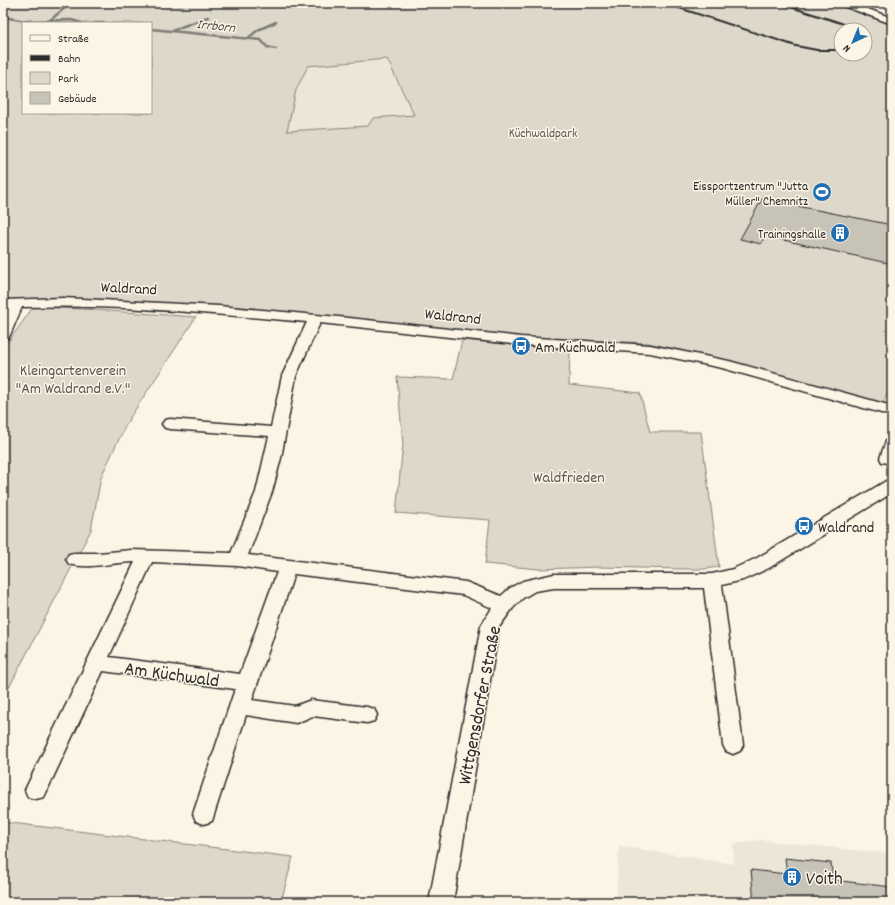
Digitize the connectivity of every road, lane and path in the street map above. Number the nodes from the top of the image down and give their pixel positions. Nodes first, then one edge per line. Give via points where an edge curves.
1 (844, 3) edge
2 (892, 21) edge
3 (3, 304) edge
4 (17, 304) junction
5 (315, 319) junction
6 (3, 335) edge
7 (892, 411) edge
8 (170, 424) dead end
9 (277, 432) junction
10 (889, 490) edge
11 (146, 557) junction
12 (75, 558) dead end
13 (237, 560) junction
14 (288, 566) junction
15 (712, 581) junction
16 (504, 605) junction
17 (97, 663) junction
18 (247, 683) junction
19 (239, 706) junction
20 (367, 715) dead end
21 (733, 745) dead end
22 (36, 790) dead end
23 (204, 814) dead end
24 (441, 902) edge

1 - 2 street
3 - 4 street, Waldrand
4 - 5 street, Waldrand via 128,304
4 - 6 street
5 - 7 street, Waldrand via 526,342 650,349 724,364
5 - 9 street via 289,376
8 - 9 street
9 - 13 street via 264,492
10 - 15 street, Wittgensdorfer Straße via 763,563 737,575
11 - 12 street
11 - 13 street
11 - 17 street, Am Küchwald
13 - 14 street
14 - 16 street via 466,589
14 - 18 street
15 - 16 street, Wittgensdorfer Straße via 554,581 529,586 511,597
15 - 21 street
16 - 24 street, Wittgensdorfer Straße via 490,626
17 - 18 street, Am Küchwald
17 - 22 street, Am Küchwald
18 - 19 street
19 - 20 street via 296,715 311,708
19 - 23 street

